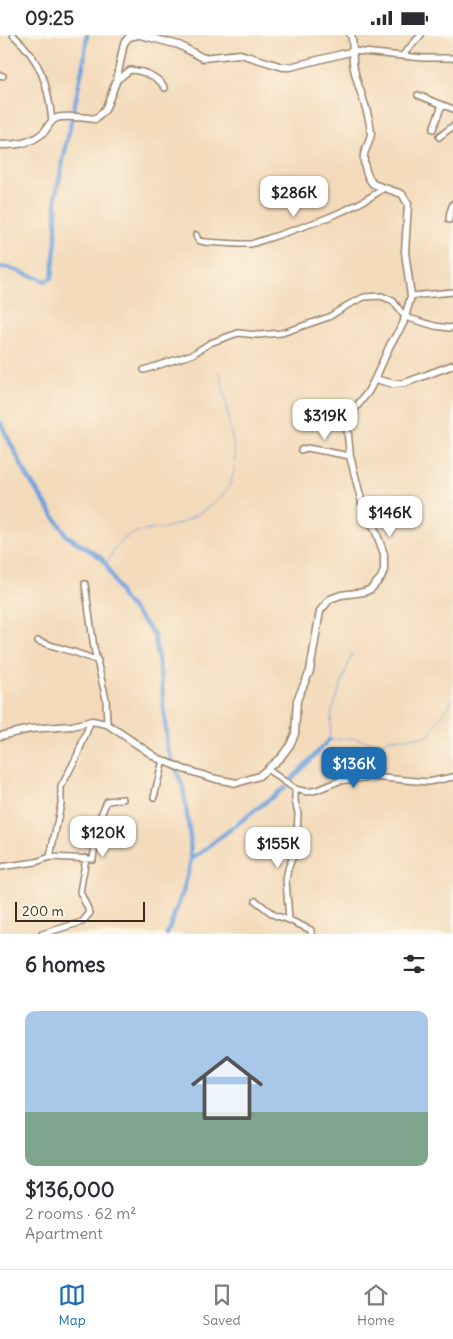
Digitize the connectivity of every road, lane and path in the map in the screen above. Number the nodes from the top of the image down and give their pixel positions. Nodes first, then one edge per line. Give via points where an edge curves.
1 (13, 35) edge
2 (139, 35) edge
3 (351, 35) edge
4 (421, 35) edge
5 (354, 51) junction
6 (402, 56) junction
7 (453, 58) edge
8 (116, 81) junction
9 (165, 88) dead end
10 (418, 95) dead end
11 (442, 105) junction
12 (453, 109) edge
13 (52, 121) junction
14 (453, 126) edge
15 (433, 129) dead end
16 (450, 131) edge
17 (438, 137) dead end
18 (0, 145) edge
19 (384, 188) junction
20 (453, 204) edge
21 (449, 220) dead end
22 (196, 235) dead end
23 (453, 292) edge
24 (411, 296) junction
25 (405, 317) junction
26 (453, 327) edge
27 (453, 365) edge
28 (144, 371) dead end
29 (375, 379) junction
30 (300, 450) dead end
31 (350, 456) junction
32 (84, 583) dead end
33 (38, 641) dead end
34 (98, 661) junction
35 (90, 723) junction
36 (107, 724) junction
37 (0, 736) edge
38 (163, 760) junction
39 (267, 769) junction
40 (453, 777) edge
41 (295, 789) junction
42 (154, 797) dead end
43 (123, 799) dead end
44 (50, 857) junction
45 (86, 858) junction
46 (0, 867) edge
47 (256, 901) dead end
48 (289, 920) junction
49 (42, 934) edge
50 (312, 934) edge

1 - 13 street via 25,45 41,72 48,91
2 - 5 street via 179,45 204,58 240,54 283,67
2 - 8 street via 129,37 124,43
3 - 5 street
4 - 6 street
5 - 6 street
5 - 19 street via 354,73 371,134 364,154 365,168 373,184
6 - 7 street
8 - 9 street via 130,70 139,71 161,81
8 - 13 street via 105,110 96,119 58,117
10 - 11 street
11 - 12 street
11 - 15 street
13 - 18 street via 32,140
14 - 16 street
16 - 17 street
19 - 22 street via 336,214 251,243 204,241 198,240
19 - 24 street via 402,194 408,204 405,252
20 - 21 street
23 - 24 street
24 - 25 street
25 - 26 street via 435,326
25 - 28 street via 393,301 380,296 364,297 329,317 282,333 238,333 210,343 193,354
25 - 29 street
27 - 29 street via 405,383
29 - 31 street via 350,415 347,425
30 - 31 street via 307,448
31 - 39 street via 362,503 384,554 384,570 370,589 330,599 320,611 310,671 297,700 295,734 281,757
32 - 34 street
33 - 34 street
34 - 36 street via 106,699
35 - 36 street
35 - 37 street via 30,729
35 - 44 street via 61,787 61,804
36 - 38 street
38 - 39 street via 183,769 237,783 259,776
38 - 42 street
39 - 41 street
40 - 41 street via 428,782 372,777 339,781 307,792
41 - 48 street via 298,843 286,880
43 - 45 street via 107,801 98,822 93,859
44 - 45 street
44 - 46 street
45 - 49 street via 80,892 90,913 82,921
47 - 48 street via 274,915
48 - 50 street

